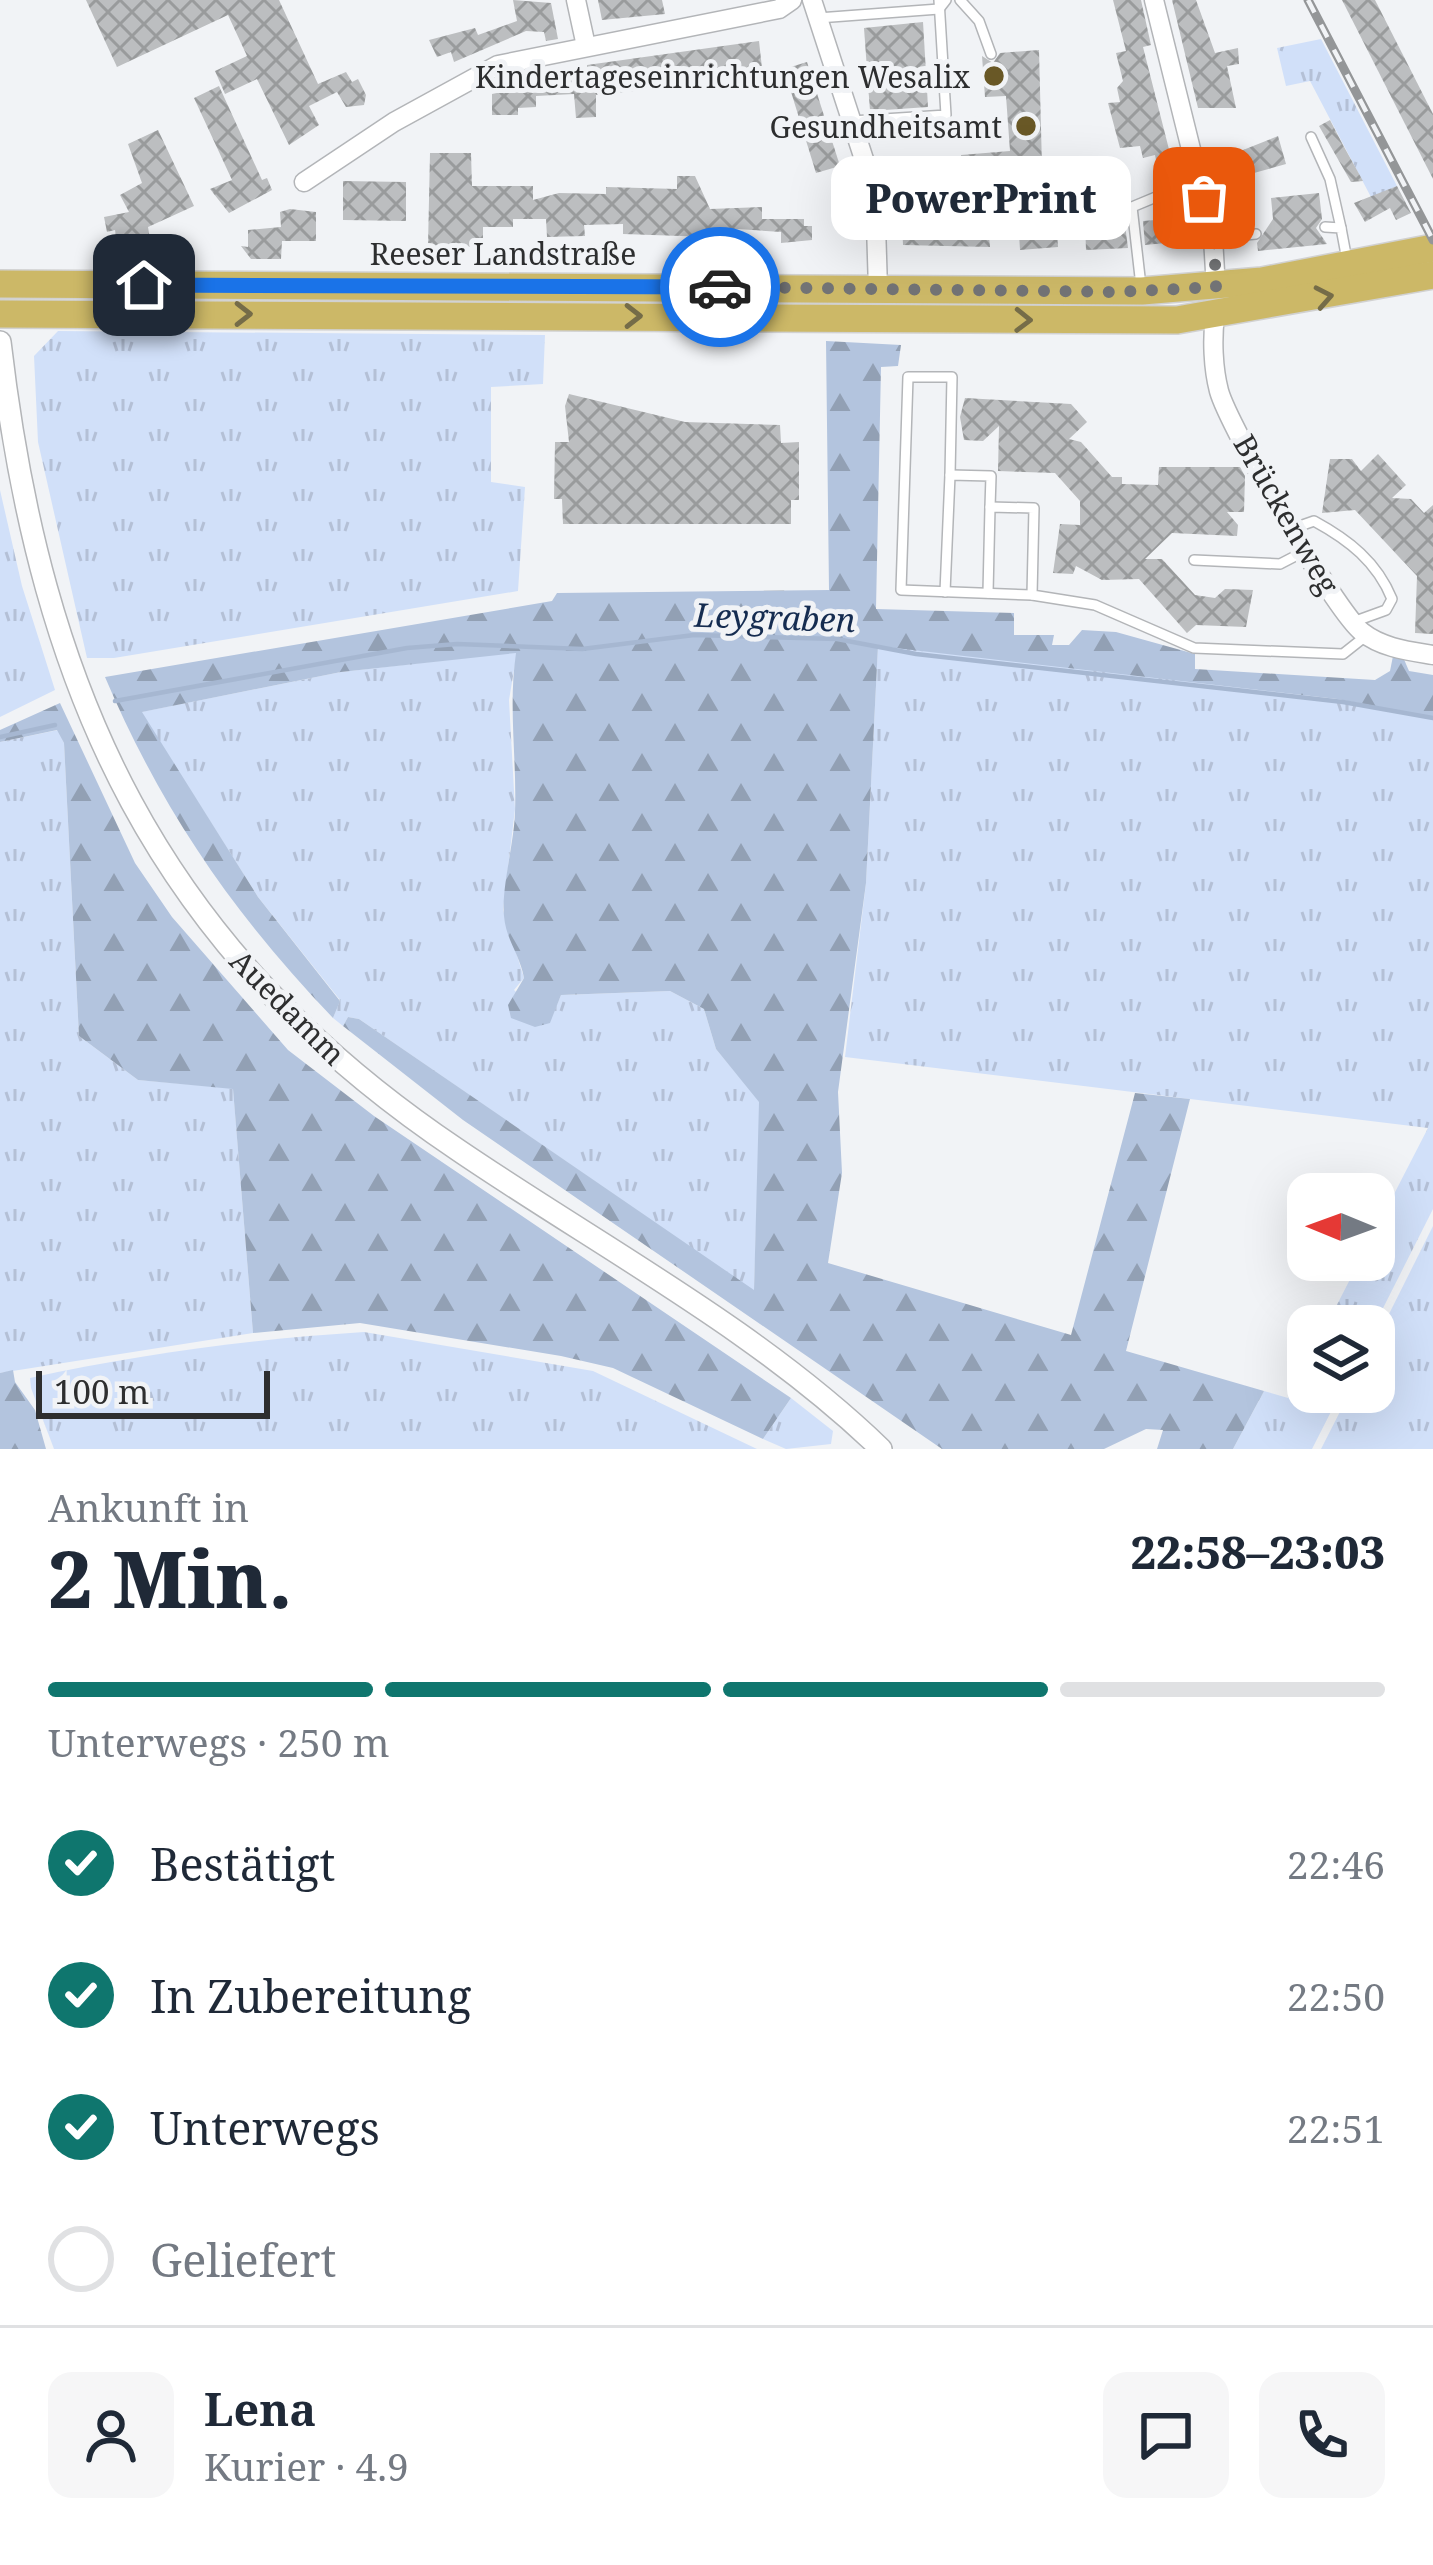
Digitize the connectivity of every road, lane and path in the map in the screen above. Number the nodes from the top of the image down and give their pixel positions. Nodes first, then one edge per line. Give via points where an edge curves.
1 (576, 0) edge
2 (792, 0) edge
3 (959, 0) edge
4 (1154, 0) edge
5 (941, 3) edge
6 (815, 9) edge
7 (586, 46) junction
8 (991, 54) dead end
9 (852, 121) junction
10 (1311, 137) dead end
11 (304, 182) dead end
12 (1156, 197) dead end
13 (1325, 227) dead end
14 (1341, 227) junction
15 (1256, 234) dead end
16 (1214, 238) junction
17 (1431, 260) edge
18 (1348, 265) junction
19 (0, 284) edge
20 (1216, 287) junction
21 (878, 289) junction
22 (1142, 291) junction
23 (0, 314) edge
24 (1215, 316) junction
25 (0, 342) edge
26 (950, 475) junction
27 (990, 507) junction
28 (1294, 528) junction
29 (1307, 550) junction
30 (1195, 560) dead end
31 (946, 592) junction
32 (988, 593) junction
33 (1032, 595) junction
34 (1360, 628) junction
35 (1433, 655) edge
36 (881, 1449) edge

1 - 7 street
2 - 7 street
3 - 8 lane via 980,21
4 - 16 street
5 - 6 lane
5 - 9 lane via 946,115
6 - 9 street
7 - 11 street via 498,65
9 - 21 street via 875,193
10 - 14 lane
12 - 22 lane via 1132,207
13 - 14 lane
14 - 18 lane
15 - 16 lane
16 - 20 street
17 - 18 main road, Reeser Landstraße
24 -> 17 main road, Reeser Landstraße
18 - 20 main road, Reeser Landstraße
19 - 21 main road, Reeser Landstraße
20 - 22 main road, Reeser Landstraße
20 - 24 main road
21 - 22 main road, Reeser Landstraße
23 -> 24 main road, Reeser Landstraße
24 - 28 street, Brückenweg via 1219,391
25 - 36 street, Auedamm via 25,505 72,680 117,783 203,916 272,997 386,1099 734,1333
26 - 27 lane via 991,476
26 - 31 lane
26 - 31 lane via 952,377 908,377 901,590
27 - 32 lane
27 - 33 lane via 1034,508
28 - 29 street, Brückenweg
28 - 34 lane via 1314,521 1325,527 1383,577 1392,599
29 - 30 lane via 1280,564
29 - 34 street, Brückenweg
31 - 32 lane
32 - 33 lane
33 - 34 lane via 1095,605 1198,648 1343,654
34 - 35 street via 1392,648

